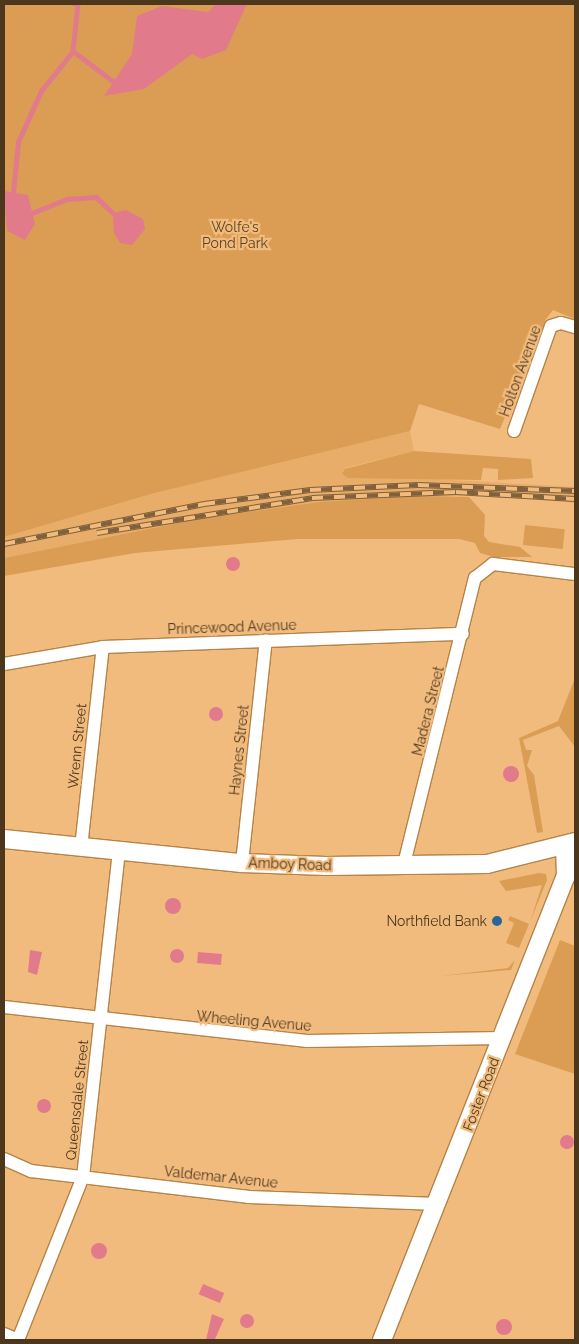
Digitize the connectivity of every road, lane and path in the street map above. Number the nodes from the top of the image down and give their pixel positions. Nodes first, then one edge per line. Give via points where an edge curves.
1 (575, 327) edge
2 (514, 431) dead end
3 (575, 574) edge
4 (463, 634) junction
5 (266, 640) junction
6 (103, 647) junction
7 (4, 664) edge
8 (4, 839) edge
9 (570, 844) edge
10 (81, 848) junction
11 (119, 852) junction
12 (242, 863) junction
13 (404, 864) junction
14 (4, 1007) edge
15 (101, 1017) junction
16 (503, 1038) junction
17 (4, 1159) edge
18 (83, 1178) junction
19 (438, 1204) junction
20 (4, 1334) edge
21 (18, 1340) edge
22 (382, 1340) edge

1 - 2 street, Holton Avenue via 555,323
3 - 4 street, Madera Street via 493,564 483,568 475,578
4 - 5 street, Princewood Avenue
4 - 13 street, Madera Street
5 - 6 street, Princewood Avenue
5 - 12 street, Haynes Street
6 - 7 street, Princewood Avenue
6 - 10 street, Wrenn Street
8 - 10 main road, Amboy Road
9 - 13 main road, Amboy Road via 486,864
9 - 16 main road, Foster Road via 566,876
10 - 11 main road, Amboy Road
11 - 12 main road, Amboy Road
11 - 15 street, Queensdale Street
12 - 13 main road, Amboy Road
14 - 15 street, Wheeling Avenue
15 - 16 street, Wheeling Avenue via 307,1041
15 - 18 street, Queensdale Street
16 - 19 main road, Foster Road
17 - 18 street, Valdemar Avenue via 31,1171
18 - 19 street, Valdemar Avenue via 249,1197
18 - 21 street, Queensdale Street
19 - 22 main road, Foster Road
20 - 21 street

